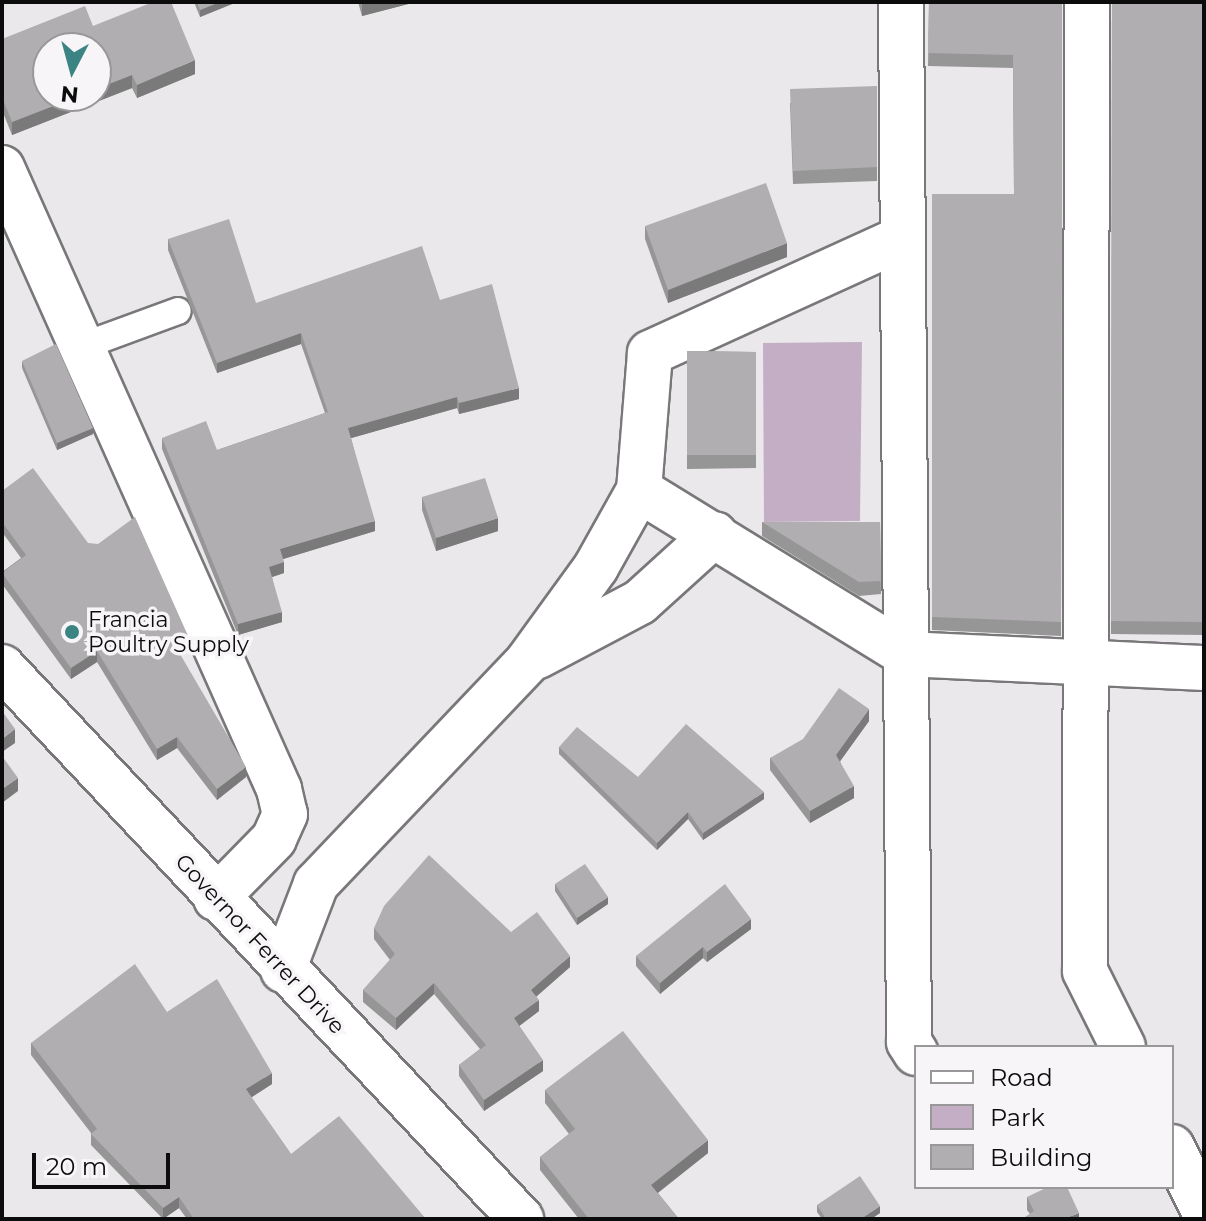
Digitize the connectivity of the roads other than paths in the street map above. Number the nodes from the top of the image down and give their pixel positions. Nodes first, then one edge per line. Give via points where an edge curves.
1 (901, 2) edge
2 (1087, 2) edge
3 (2, 168) edge
4 (898, 240) junction
5 (178, 311) dead end
6 (80, 347) junction
7 (639, 490) junction
8 (715, 534) junction
9 (906, 654) junction
10 (528, 661) junction
11 (2, 667) edge
12 (1084, 667) junction
13 (1204, 668) edge
14 (216, 898) junction
15 (283, 970) junction
16 (1122, 1045) edge
17 (914, 1050) edge
18 (1174, 1151) edge
19 (1204, 1211) edge
20 (521, 1219) edge

1 - 4 street
2 - 12 street
3 - 6 street
4 - 7 street via 650,353
4 - 9 street
5 - 6 lane
6 - 14 street via 285,814 274,839
7 - 8 street
7 - 10 street
8 - 9 street
8 - 10 street via 640,602
9 - 12 street
9 - 17 street via 909,1042
10 - 15 street via 316,884
11 - 14 street, Governor Ferrer Drive
12 - 13 street
12 - 16 street via 1085,971
14 - 15 street, Governor Ferrer Drive
15 - 20 street, Governor Ferrer Drive
18 - 19 street

